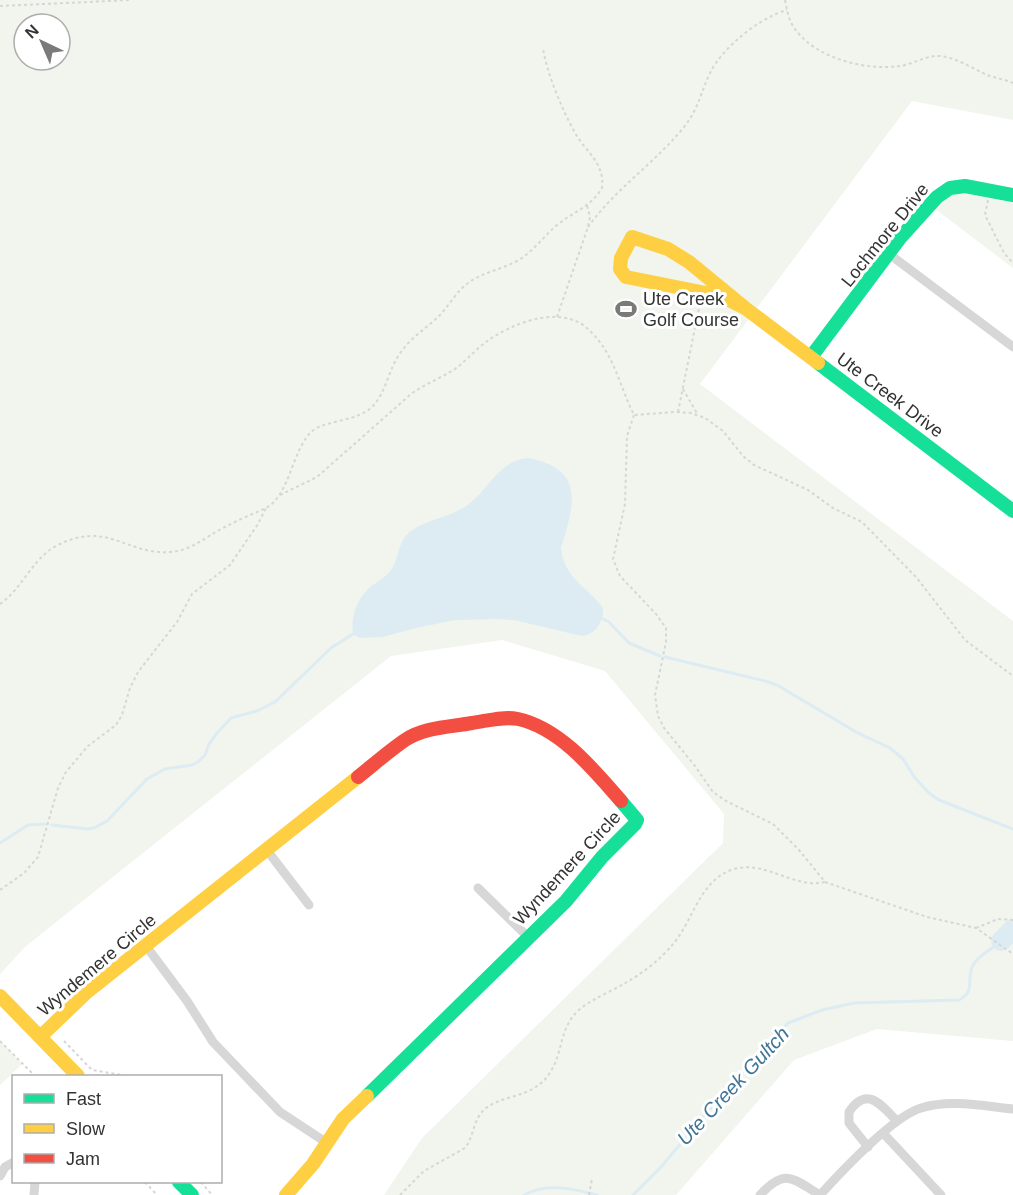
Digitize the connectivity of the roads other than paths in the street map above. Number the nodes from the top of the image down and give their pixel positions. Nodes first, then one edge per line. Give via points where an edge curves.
1 (1013, 195) edge
2 (889, 254) junction
3 (745, 308) junction
4 (1013, 347) edge
5 (811, 357) junction
6 (1013, 511) edge
7 (267, 849) junction
8 (478, 888) dead end
9 (309, 905) dead end
10 (528, 938) junction
11 (146, 946) junction
12 (0, 996) edge
13 (40, 1037) junction
14 (76, 1075) edge
15 (1013, 1109) edge
16 (897, 1121) junction
17 (883, 1133) junction
18 (327, 1143) junction
19 (868, 1147) junction
20 (12, 1163) edge
21 (0, 1176) edge
22 (180, 1183) edge
23 (192, 1195) edge
24 (286, 1195) edge
25 (760, 1195) edge
26 (820, 1195) edge
27 (941, 1195) edge

1 - 2 street, Lochmore Drive via 959,186 945,190
2 - 4 street
2 - 5 street, Lochmore Drive
3 - 3 street, Ute Creek Drive via 668,249 632,237 621,258 624,276 721,296
3 - 5 street, Ute Creek Drive
5 - 6 street, Ute Creek Drive
7 - 9 street
7 - 10 street, Wyndemere Circle via 411,736 432,729 508,718 532,723 558,737 637,820
7 - 11 street, Wyndemere Circle
8 - 10 street
10 - 18 street, Wyndemere Circle via 343,1119
11 - 13 street, Wyndemere Circle via 87,992
11 - 18 street via 213,1042 280,1112
12 - 13 street
13 - 14 street
15 - 16 street via 940,1104 920,1108
16 - 17 street
16 - 19 street via 872,1099 856,1104 849,1112 849,1123
17 - 19 street
17 - 27 street
18 - 24 street, Wyndemere Circle
19 - 26 street
20 - 21 street
22 - 23 street
25 - 26 street via 778,1178 798,1182

